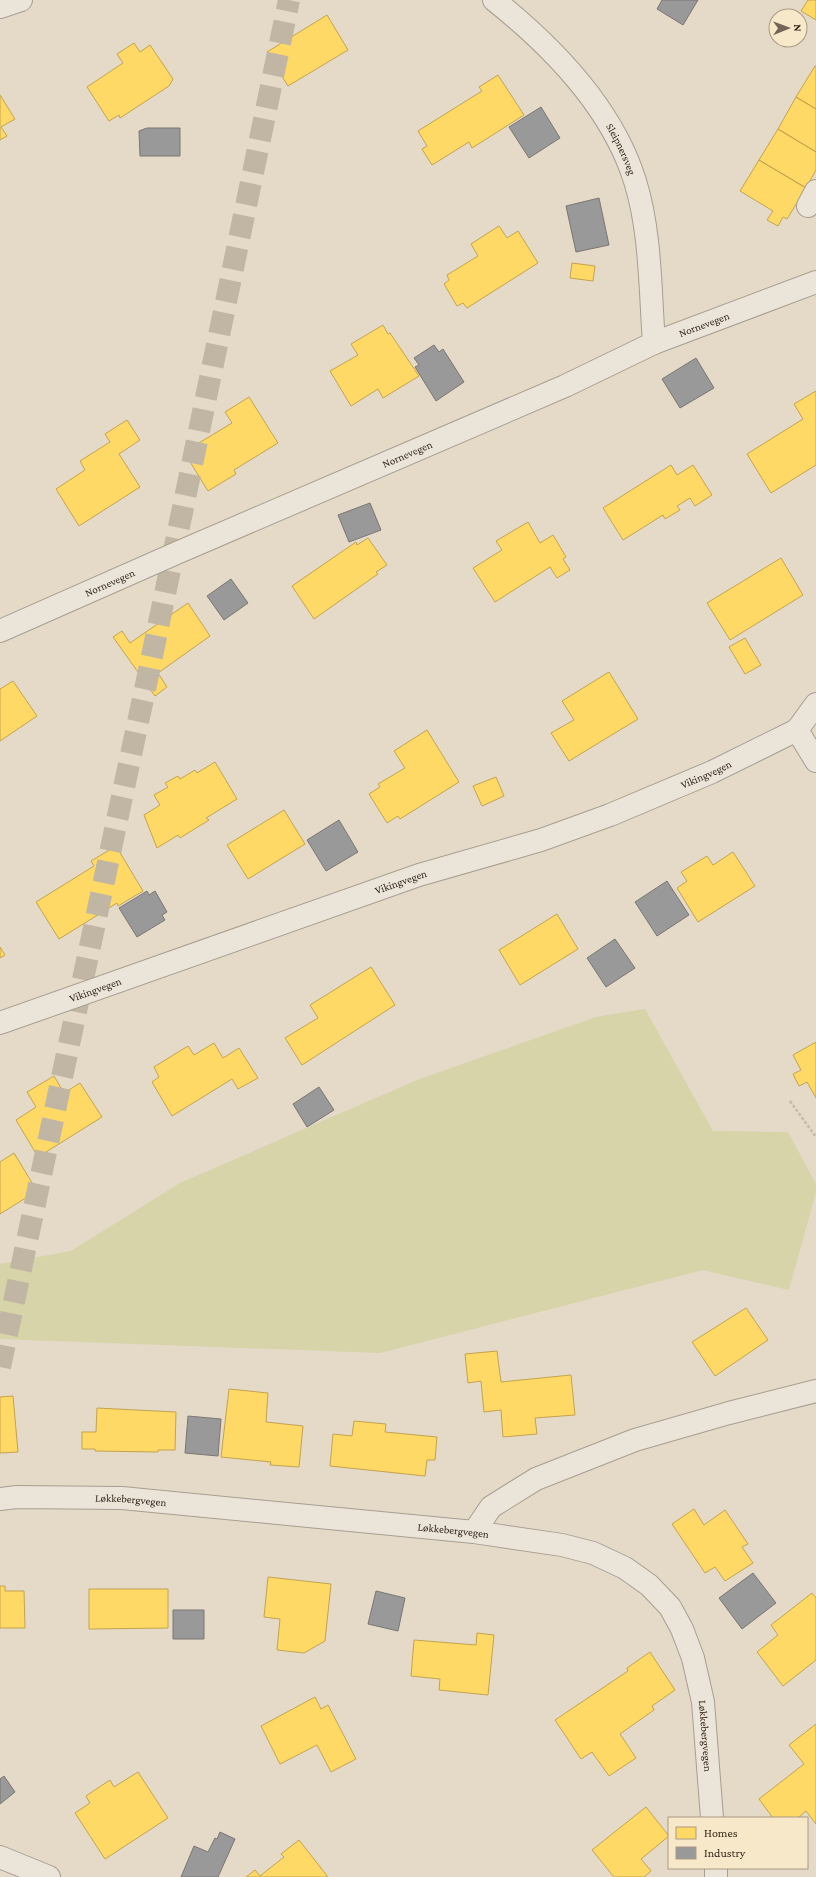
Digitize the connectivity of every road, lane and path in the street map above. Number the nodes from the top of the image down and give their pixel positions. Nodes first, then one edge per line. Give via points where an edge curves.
1 (21, 0) edge
2 (494, 0) edge
3 (0, 7) edge
4 (816, 282) edge
5 (654, 343) junction
6 (0, 631) edge
7 (816, 704) edge
8 (797, 730) junction
9 (816, 761) edge
10 (0, 1023) edge
11 (790, 1101) dead end
12 (816, 1136) edge
13 (816, 1391) edge
14 (0, 1499) edge
15 (474, 1532) junction
16 (712, 1817) edge
17 (0, 1857) edge
18 (41, 1876) edge

1 - 3 street
2 - 5 street, Sleipnersveg via 518,19 563,63 591,98 612,130 626,158 642,213
4 - 5 street, Nornevegen
5 - 6 street, Nornevegen via 565,386
7 - 8 street
8 - 9 street
8 - 10 street, Vikingvegen via 712,772 610,815 541,840 419,875
11 - 12 path
13 - 15 street via 635,1440 536,1479 491,1507
14 - 15 street, Løkkebergvegen via 122,1498
15 - 16 street, Løkkebergvegen via 562,1545 593,1553 625,1568 649,1585 670,1607 693,1658 703,1702
17 - 18 street

